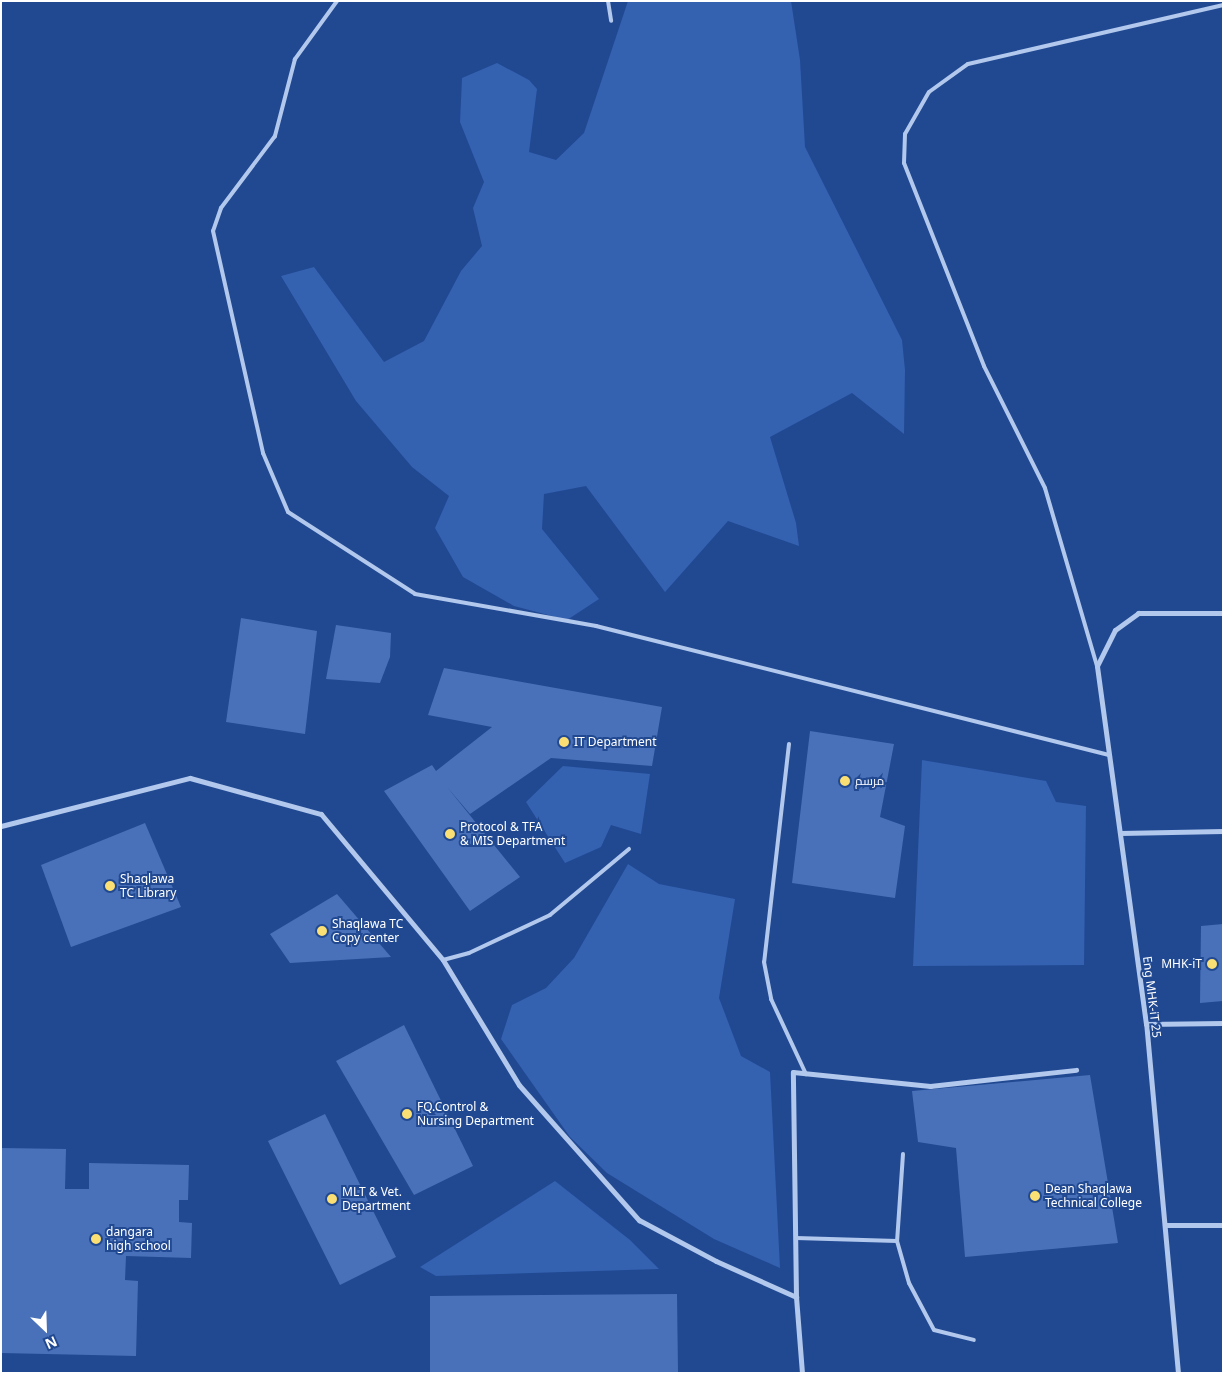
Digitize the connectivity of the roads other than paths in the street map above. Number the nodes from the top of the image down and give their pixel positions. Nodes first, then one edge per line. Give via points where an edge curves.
1 (337, 1) edge
2 (608, 1) edge
3 (1223, 5) edge
4 (611, 21) dead end
5 (1223, 613) edge
6 (1097, 666) junction
7 (789, 744) dead end
8 (1109, 755) junction
9 (1, 826) edge
10 (1223, 831) edge
11 (1120, 833) junction
12 (629, 849) dead end
13 (443, 960) junction
14 (1223, 1023) edge
15 (1146, 1024) junction
16 (1076, 1070) dead end
17 (806, 1074) junction
18 (903, 1154) dead end
19 (1165, 1225) junction
20 (1223, 1225) edge
21 (796, 1238) junction
22 (897, 1241) junction
23 (796, 1297) junction
24 (974, 1340) dead end
25 (802, 1373) edge
26 (1178, 1373) edge

1 - 8 lane via 295,59 275,136 221,208 213,231 263,453 288,512 415,594 596,626
2 - 4 lane
3 - 6 lane via 968,64 929,92 905,134 904,163 984,366 1045,488
5 - 6 street via 1138,613 1115,630
6 - 8 street, Eng MHK-iT 25
7 - 17 lane via 764,962 771,999
8 - 11 street, Eng MHK-iT 25
9 - 13 street via 190,778 320,814
10 - 11 street
11 - 15 street, Eng MHK-iT 25
12 - 13 lane via 550,915 469,953
13 - 23 street via 519,1085 639,1220 716,1261
14 - 15 street
15 - 19 street, Eng MHK-iT 25
16 - 17 street via 930,1086
17 - 21 street via 793,1072
18 - 22 lane
19 - 20 street
19 - 26 street, Eng MHK-iT 25
21 - 22 lane
21 - 23 street
22 - 24 lane via 908,1283 934,1330
23 - 25 street

